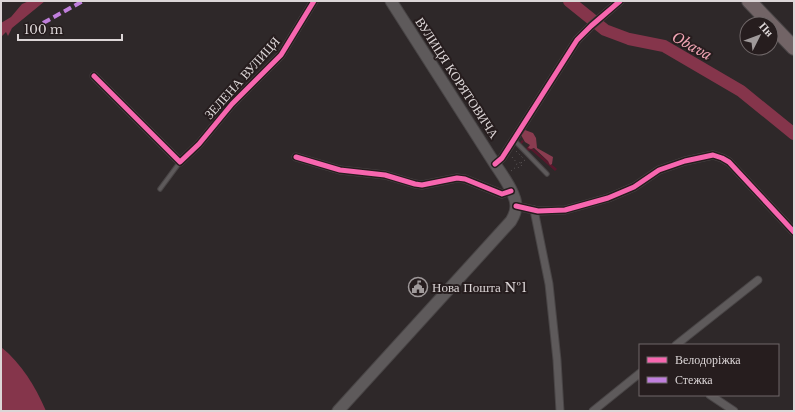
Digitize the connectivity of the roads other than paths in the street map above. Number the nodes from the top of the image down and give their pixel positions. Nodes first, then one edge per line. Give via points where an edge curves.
1 (314, 1) edge
2 (391, 1) edge
3 (620, 1) edge
4 (749, 1) edge
5 (794, 48) edge
6 (94, 76) dead end
7 (514, 140) junction
8 (296, 156) dead end
9 (180, 162) junction
10 (495, 164) junction
11 (547, 174) dead end
12 (160, 190) dead end
13 (512, 192) junction
14 (516, 206) junction
15 (534, 210) junction
16 (794, 232) edge
17 (758, 280) dead end
18 (677, 344) edge
19 (639, 375) edge
20 (712, 396) edge
21 (338, 411) edge
22 (560, 411) edge
23 (593, 411) edge
24 (734, 411) edge

1 - 9 street, ЗЕЛЕНА ВУЛИЦЯ via 281,55
2 - 10 main road, ВУЛИЦЯ КОРЯТОВИЧА
3 - 7 street via 577,40
4 - 5 highway
6 - 9 street
7 - 10 street
7 - 11 lane
8 - 13 street via 340,170 385,175 422,185 457,178 502,194
9 - 12 lane
10 - 13 main road, ВУЛИЦЯ КОРЯТОВИЧА
13 - 14 main road, ВУЛИЦЯ КОРЯТОВИЧА
14 - 15 street
14 - 21 main road via 511,221
15 - 16 street via 565,210 608,198 634,187 659,170 713,155 729,162
15 - 22 street via 549,284
17 - 18 street
19 - 23 street
20 - 24 street

